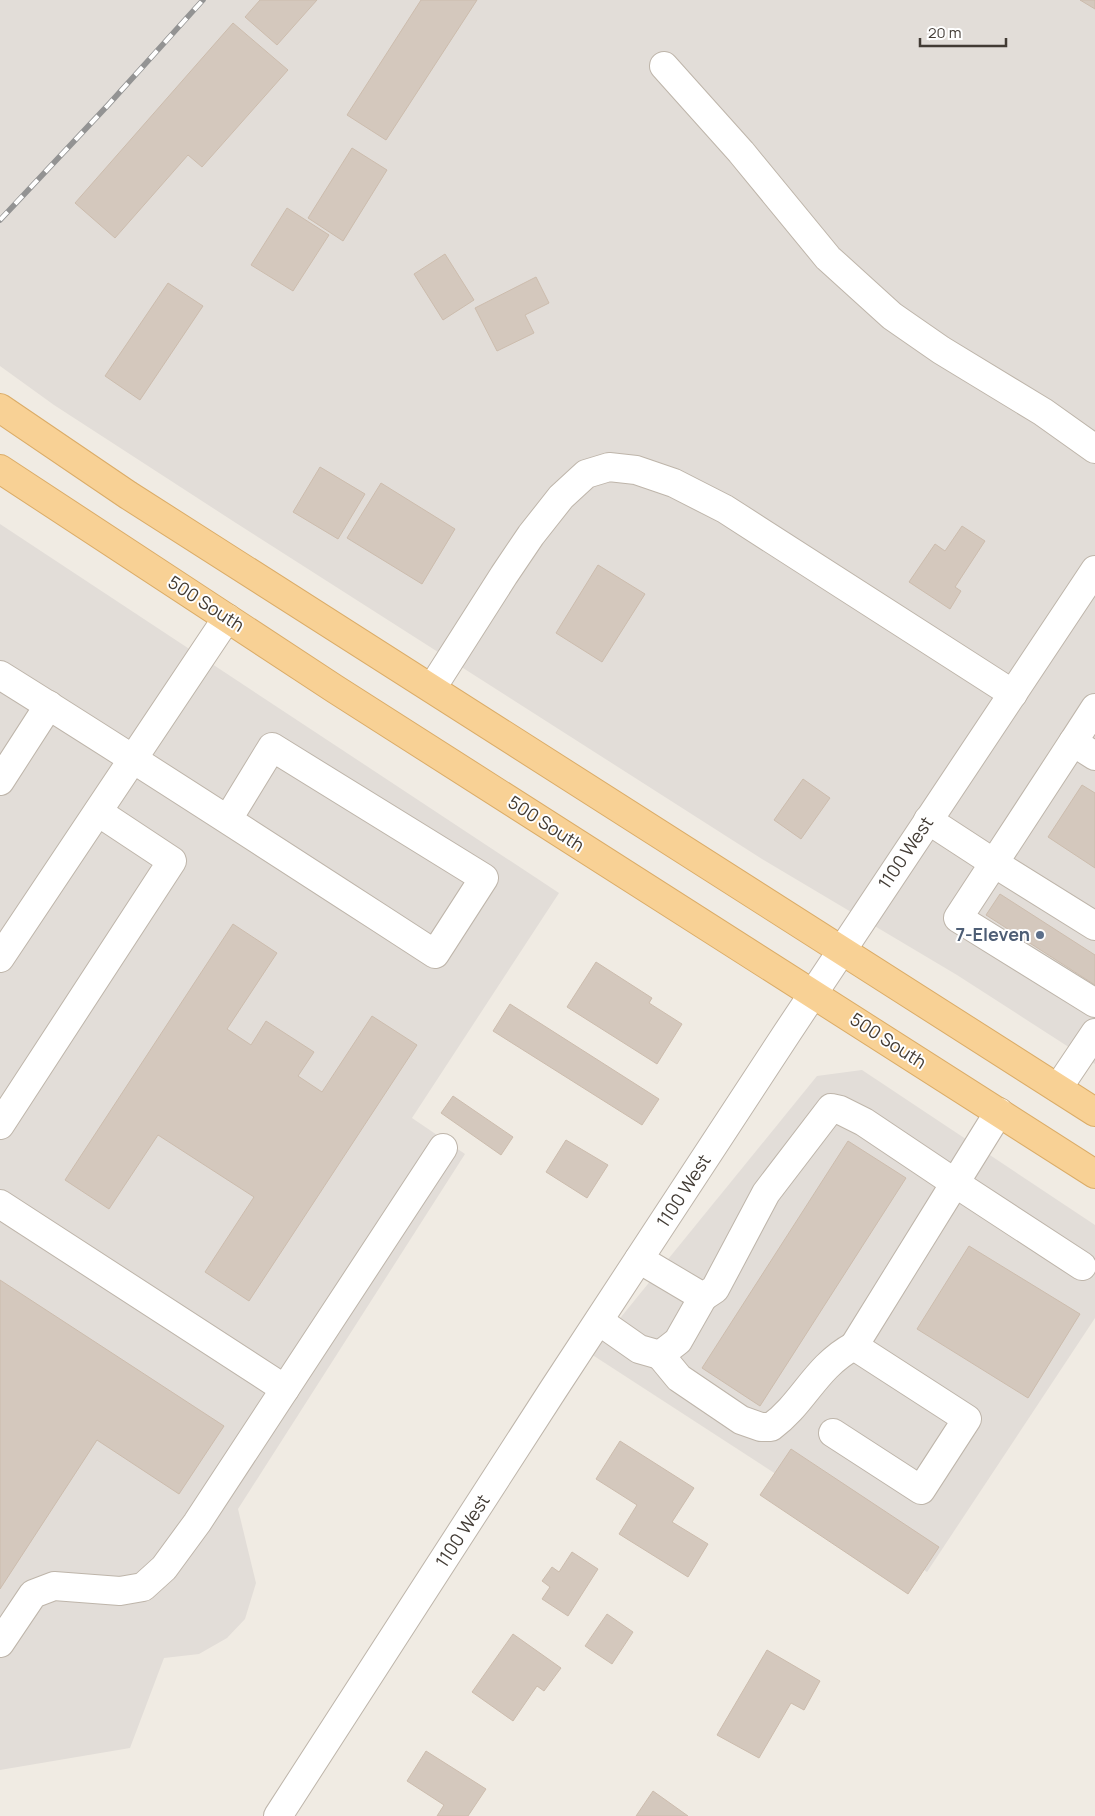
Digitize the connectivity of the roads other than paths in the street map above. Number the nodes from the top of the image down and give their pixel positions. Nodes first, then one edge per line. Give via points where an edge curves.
1 (664, 66) dead end
2 (0, 408) edge
3 (1095, 449) edge
4 (0, 468) edge
5 (1095, 570) edge
6 (227, 618) junction
7 (0, 675) edge
8 (432, 688) junction
9 (1013, 694) junction
10 (49, 705) junction
11 (1095, 708) edge
12 (1084, 749) edge
13 (133, 758) junction
14 (0, 781) edge
15 (98, 812) junction
16 (228, 819) junction
17 (928, 820) junction
18 (994, 863) junction
19 (1095, 926) edge
20 (842, 950) junction
21 (0, 958) edge
22 (813, 994) junction
23 (1095, 1004) edge
24 (1095, 1033) edge
25 (1058, 1088) junction
26 (999, 1112) junction
27 (1095, 1112) edge
28 (0, 1125) edge
29 (443, 1148) dead end
30 (1095, 1174) edge
31 (955, 1183) junction
32 (0, 1204) edge
33 (639, 1259) junction
34 (1082, 1266) dead end
35 (703, 1297) junction
36 (598, 1322) junction
37 (854, 1346) junction
38 (660, 1355) junction
39 (285, 1389) junction
40 (833, 1434) dead end
41 (0, 1643) edge
42 (278, 1816) edge

1 - 3 street via 828,258 892,316
2 - 8 main road via 128,495
4 - 6 main road, 500 South
5 - 9 street, 1100 West
6 - 13 street
6 - 22 main road, 500 South
7 - 10 street
8 - 9 street via 504,575 555,505 586,474 609,466 636,470 674,483 724,509
8 - 20 main road
9 - 17 street, 1100 West
10 - 13 street
10 - 14 street
11 - 12 street
12 - 18 street
13 - 15 street
13 - 16 street
15 - 21 street
15 - 28 street via 172,861
16 - 16 street via 272,747 484,878 435,954
17 - 18 street
17 - 20 street, 1100 West
18 - 19 street
18 - 23 street via 958,918
20 - 22 street, 1100 West
20 - 25 main road
22 - 26 main road, 500 South
22 - 33 street, 1100 West
24 - 25 street
25 - 27 main road
26 - 30 main road, 500 South
26 - 31 street
29 - 39 street
31 - 34 street
31 - 35 street via 864,1122 831,1108 766,1193 715,1289
31 - 37 street
32 - 39 street
33 - 35 street
33 - 36 street, 1100 West
35 - 38 street via 678,1341
36 - 38 street via 639,1349
36 - 42 street, 1100 West
37 - 38 street via 826,1366 772,1427 741,1420 679,1378
37 - 40 street via 967,1419 921,1490
39 - 41 street via 197,1523 164,1568 144,1587 120,1592 54,1586 33,1594

